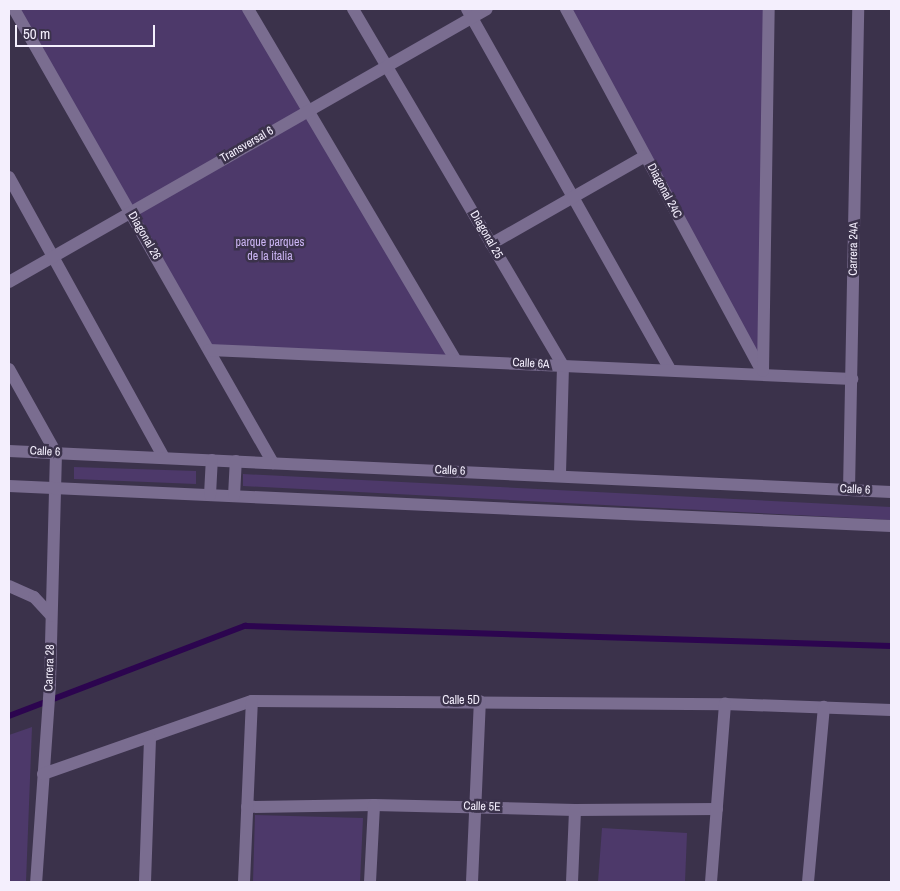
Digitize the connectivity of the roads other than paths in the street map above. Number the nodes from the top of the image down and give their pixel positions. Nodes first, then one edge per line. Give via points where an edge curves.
1 (14, 9) edge
2 (248, 9) edge
3 (353, 9) edge
4 (486, 9) edge
5 (566, 9) edge
6 (768, 9) edge
7 (858, 9) edge
8 (469, 13) edge
9 (386, 65) junction
10 (306, 111) junction
11 (645, 156) junction
12 (9, 177) edge
13 (572, 198) junction
14 (130, 212) junction
15 (491, 244) junction
16 (54, 256) junction
17 (9, 282) edge
18 (210, 350) junction
19 (456, 361) junction
20 (563, 366) junction
21 (9, 369) edge
22 (670, 370) junction
23 (763, 374) junction
24 (852, 378) junction
25 (9, 451) edge
26 (56, 453) junction
27 (164, 458) junction
28 (212, 460) junction
29 (236, 461) junction
30 (273, 463) junction
31 (560, 476) junction
32 (9, 486) edge
33 (55, 488) junction
34 (850, 490) junction
35 (891, 492) edge
36 (210, 495) junction
37 (234, 496) junction
38 (891, 526) edge
39 (9, 586) edge
40 (51, 615) junction
41 (252, 701) junction
42 (480, 701) junction
43 (725, 704) junction
44 (824, 707) junction
45 (891, 710) edge
46 (150, 739) junction
47 (43, 774) junction
48 (374, 805) junction
49 (477, 806) junction
50 (247, 807) junction
51 (717, 808) junction
52 (575, 810) junction
53 (36, 882) edge
54 (145, 882) edge
55 (244, 882) edge
56 (370, 882) edge
57 (472, 882) edge
58 (572, 882) edge
59 (711, 882) edge
60 (808, 882) edge

1 - 14 street, Diagonal 26
2 - 10 street
3 - 9 street, Diagonal 25
4 - 8 street, Transversal 6
5 - 11 street, Diagonal 24C
6 - 23 street
7 - 24 street, Carrera 24A
8 - 9 street, Transversal 6
8 - 13 street
9 - 10 street, Transversal 6
9 - 15 street, Diagonal 25
10 - 14 street, Transversal 6
10 - 19 street
11 - 13 street
11 - 23 street, Diagonal 24C
12 - 16 street
13 - 15 street
13 - 22 street
14 - 16 street, Transversal 6
14 - 18 street, Diagonal 26
15 - 20 street, Diagonal 25
16 - 17 street, Transversal 6
16 - 27 street
18 - 19 street, Calle 6A
18 - 30 street, Diagonal 26
19 - 20 street, Calle 6A
20 - 22 street, Calle 6A
20 - 31 street
21 - 26 street
22 - 23 street, Calle 6A
23 - 24 street, Calle 6A
24 - 34 street, Carrera 24A
25 - 26 street, Calle 6
26 - 27 street, Calle 6
26 - 33 street, Carrera 28
27 - 28 street, Calle 6
28 - 29 street, Calle 6
28 - 36 street
29 - 30 street, Calle 6
29 - 37 street
30 - 31 street, Calle 6
31 - 34 street, Calle 6
32 - 33 street
33 - 36 street
33 - 40 street, Carrera 28
34 - 35 street, Calle 6
36 - 37 street
37 - 38 street
39 - 40 street via 18,587 34,597
40 - 47 street, Carrera 28
41 - 42 street, Calle 5D
41 - 46 street, Calle 5D
41 - 50 street
42 - 43 street, Calle 5D
42 - 49 street
43 - 44 street, Calle 5D
43 - 51 street
44 - 45 street, Calle 5D
44 - 60 street
46 - 47 street, Calle 5D
46 - 54 street
47 - 53 street, Carrera 28
48 - 49 street, Calle 5E
48 - 50 street, Calle 5E
48 - 56 street
49 - 52 street, Calle 5E
49 - 57 street
50 - 55 street
51 - 52 street, Calle 5E
51 - 59 street
52 - 58 street

